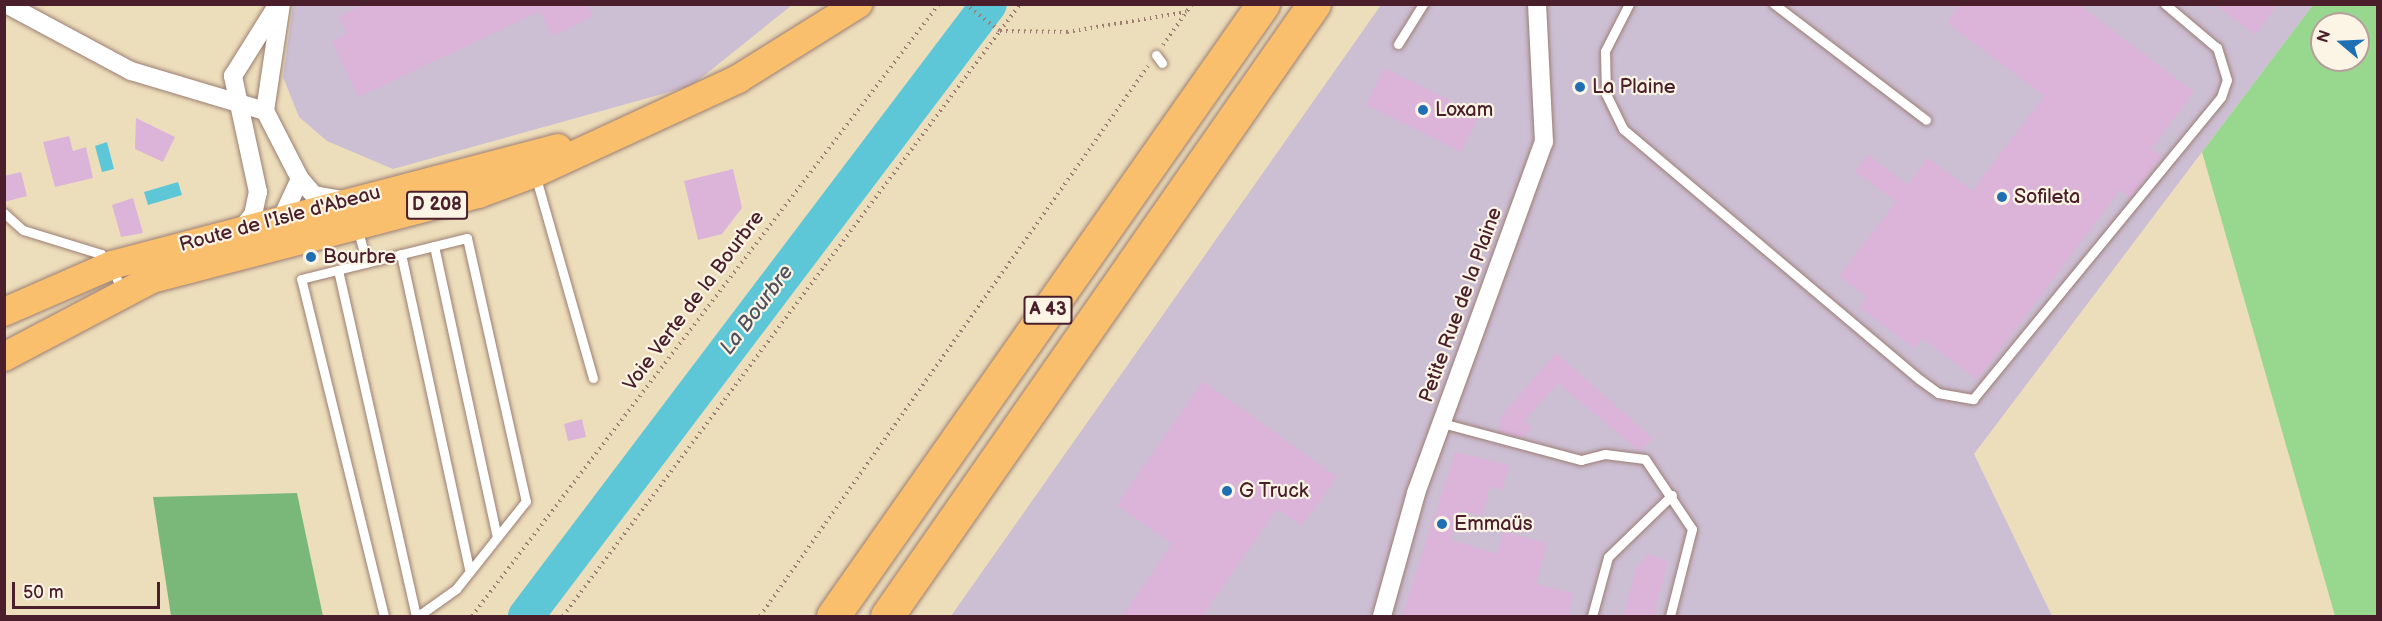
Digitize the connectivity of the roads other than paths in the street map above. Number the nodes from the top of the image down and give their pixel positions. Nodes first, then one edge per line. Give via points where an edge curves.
1 (6, 4) edge
2 (280, 4) edge
3 (858, 4) edge
4 (1263, 4) edge
5 (1314, 4) edge
6 (1423, 4) edge
7 (1537, 4) edge
8 (1629, 4) edge
9 (1774, 4) edge
10 (2165, 4) edge
11 (1398, 44) dead end
12 (1156, 55) road end
13 (1162, 63) dead end
14 (235, 103) junction
15 (265, 111) junction
16 (1926, 120) dead end
17 (531, 165) junction
18 (300, 179) junction
19 (258, 192) junction
20 (4, 213) edge
21 (283, 219) junction
22 (346, 220) junction
23 (240, 230) junction
24 (434, 246) junction
25 (401, 255) junction
26 (233, 258) junction
27 (367, 263) junction
28 (112, 265) junction
29 (338, 270) junction
30 (121, 291) junction
31 (4, 312) edge
32 (4, 357) edge
33 (593, 378) dead end
34 (1442, 423) junction
35 (1672, 495) junction
36 (497, 537) junction
37 (470, 572) junction
38 (384, 616) edge
39 (417, 616) edge
40 (833, 616) edge
41 (887, 616) edge
42 (1382, 616) edge
43 (1592, 616) edge
44 (1670, 616) edge

1 - 14 street via 131,71
2 - 14 street via 242,55 233,76
2 - 15 street
3 - 17 main road, Route de l'Isle d'Abeau / D 208 via 738,79 633,130
4 - 40 highway, A 43
5 - 41 highway, A 43
6 - 11 lane
7 - 34 street, Petite Rue de la Plaine via 1544,142
8 - 10 lane via 1615,24 1604,63 1606,94 1623,129 1919,379 1938,393 1973,399 2221,97 2226,80 2217,48
9 - 16 lane
12 - 13 lane
14 - 15 street
14 - 19 street
15 - 18 street
17 - 22 main road, Route de l'Isle d'Abeau / D 208
17 - 33 lane
18 - 21 street
18 - 22 street
19 - 21 street via 267,209
19 - 23 street via 253,215
20 - 28 lane via 23,230 85,246
21 - 22 main road, Route de l'Isle d'Abeau / D 208
21 - 22 street
21 - 23 main road, Route de l'Isle d'Abeau / D 208
21 - 26 street
22 - 26 main road, Route de l'Isle d'Abeau / D 208
22 - 27 lane
23 - 28 main road, Route de l'Isle d'Abeau / D 208
24 - 25 lane
24 - 36 lane
24 - 36 lane via 467,238 526,501
25 - 27 lane
25 - 37 lane
26 - 30 main road, Route de l'Isle d'Abeau / D 208
27 - 29 lane
28 - 30 lane
28 - 31 main road, Route de l'Isle d'Abeau / D 208
29 - 38 lane via 301,279
29 - 39 lane
30 - 32 main road, Route de l'Isle d'Abeau / D 208 via 40,342
34 - 35 lane via 1581,460 1605,454 1645,459
34 - 42 street, Petite Rue de la Plaine
35 - 43 lane via 1608,557
35 - 44 lane via 1692,529
36 - 37 lane
37 - 39 lane

